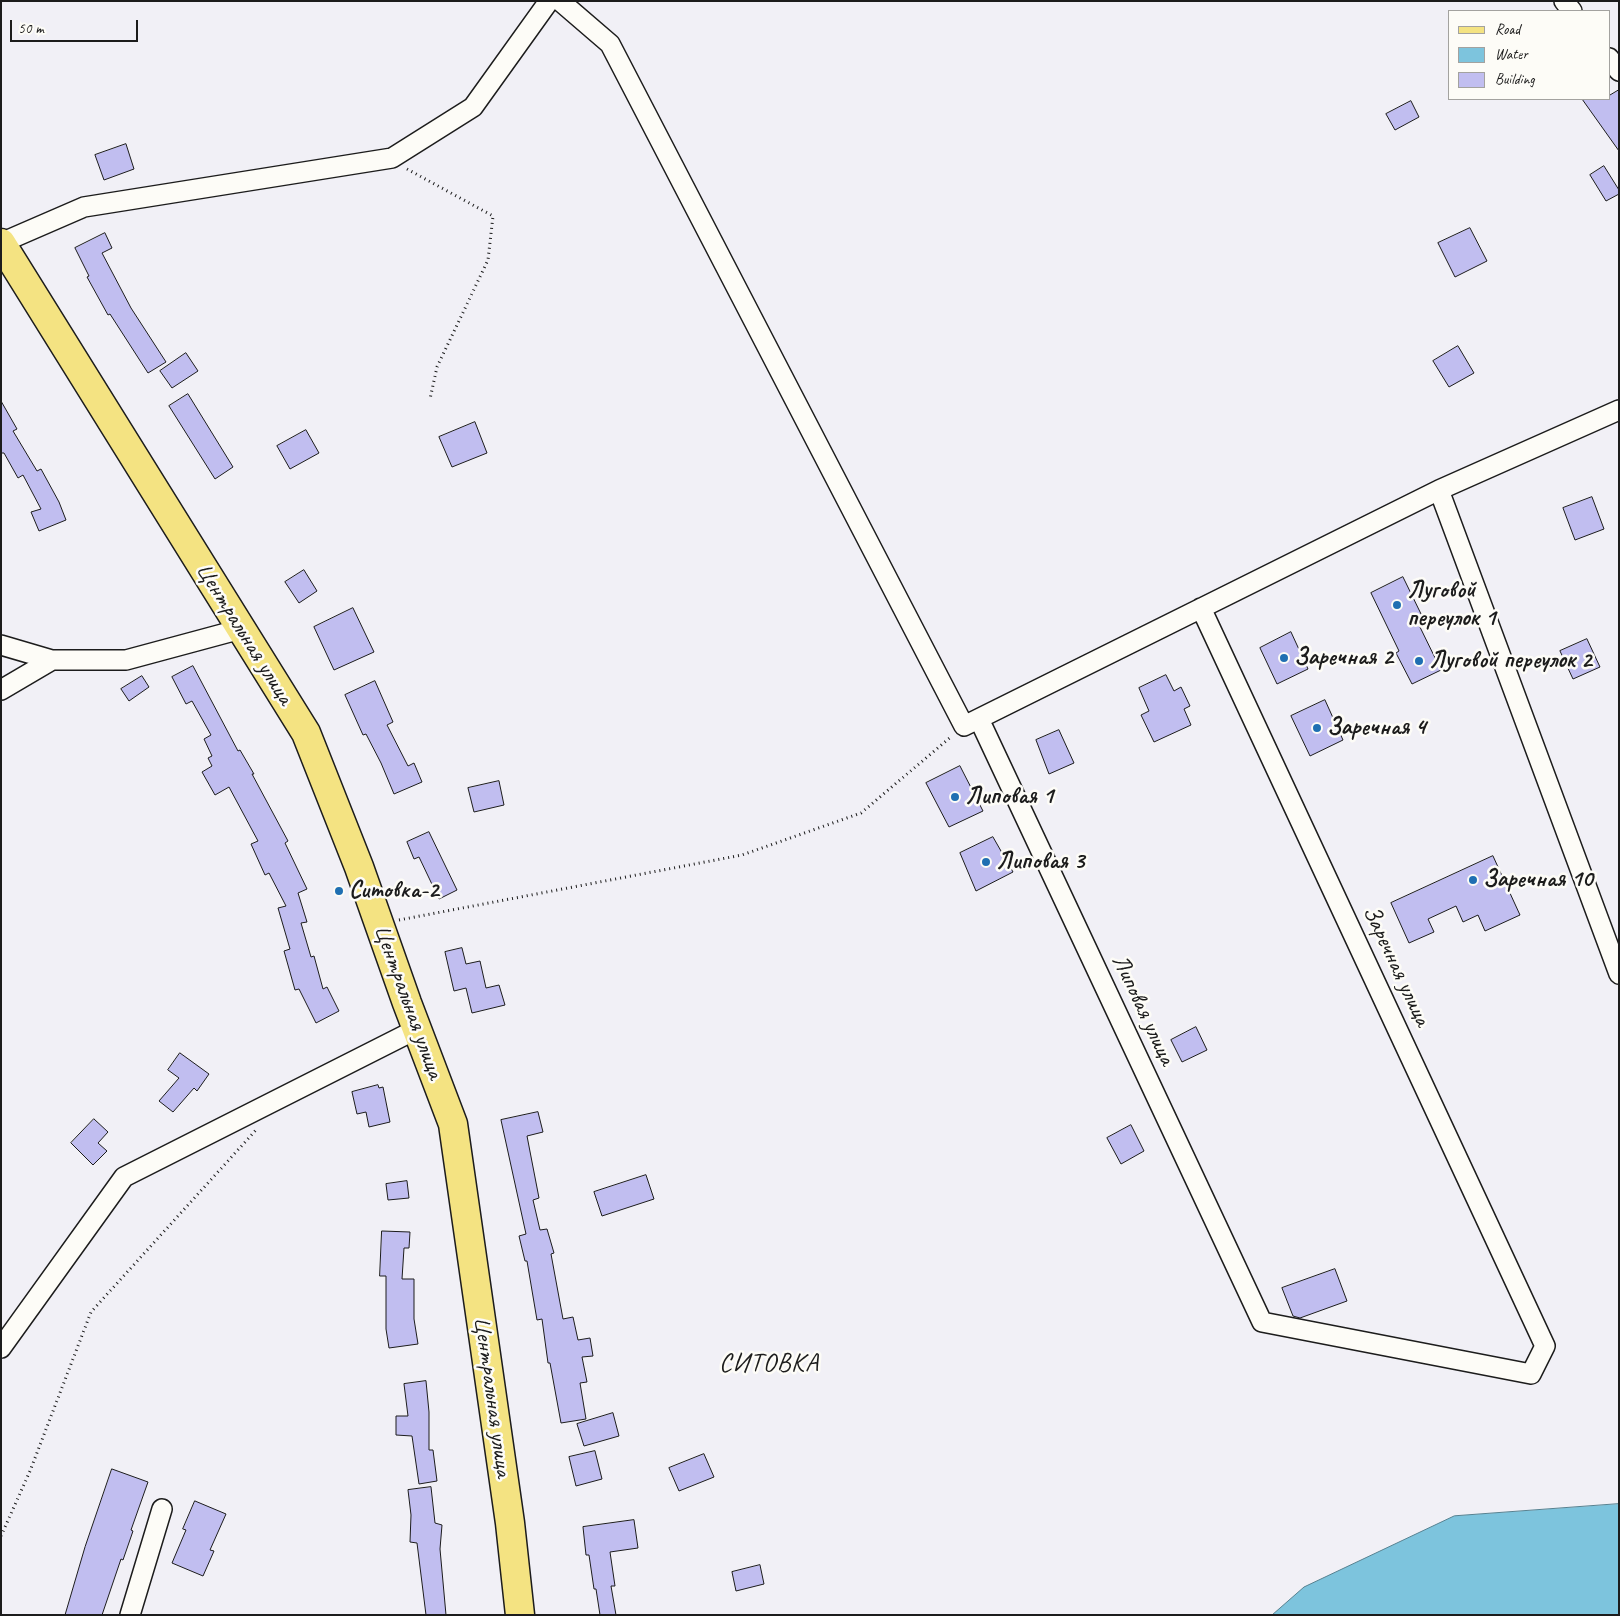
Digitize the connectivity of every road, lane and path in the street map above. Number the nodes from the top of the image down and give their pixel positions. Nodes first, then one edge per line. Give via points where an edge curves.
1 (549, 1) edge
2 (560, 1) edge
3 (1610, 59) edge
4 (1619, 71) edge
5 (389, 159) junction
6 (1, 243) edge
7 (430, 399) dead end
8 (1619, 410) edge
9 (1439, 490) junction
10 (1201, 608) junction
11 (241, 629) junction
12 (1, 645) edge
13 (52, 660) junction
14 (1, 690) edge
15 (971, 722) junction
16 (379, 924) junction
17 (1619, 974) edge
18 (417, 1029) junction
19 (261, 1125) dead end
20 (1262, 1322) joint
21 (1, 1348) edge
22 (162, 1509) dead end
23 (1, 1536) edge
24 (130, 1615) edge
25 (520, 1615) edge

1 - 5 street via 473,107
2 - 15 street, Липовая улица via 610,44
3 - 4 street
5 - 6 street via 84,207
5 - 7 path via 493,216 488,260 437,367
6 - 11 main road, Центральная улица
8 - 9 street
9 - 10 street
9 - 17 street
10 - 15 street
10 - 20 street, Заречная улица via 1545,1346 1531,1374
11 - 13 street via 126,660
11 - 16 main road, Центральная улица via 306,733
12 - 13 street
13 - 14 street
15 - 16 path via 861,813 742,854
15 - 20 street, Липовая улица
16 - 18 main road, Центральная улица
18 - 21 street via 124,1177
18 - 25 main road, Центральная улица via 452,1124 510,1524
19 - 23 path via 91,1312 30,1471
22 - 24 street

